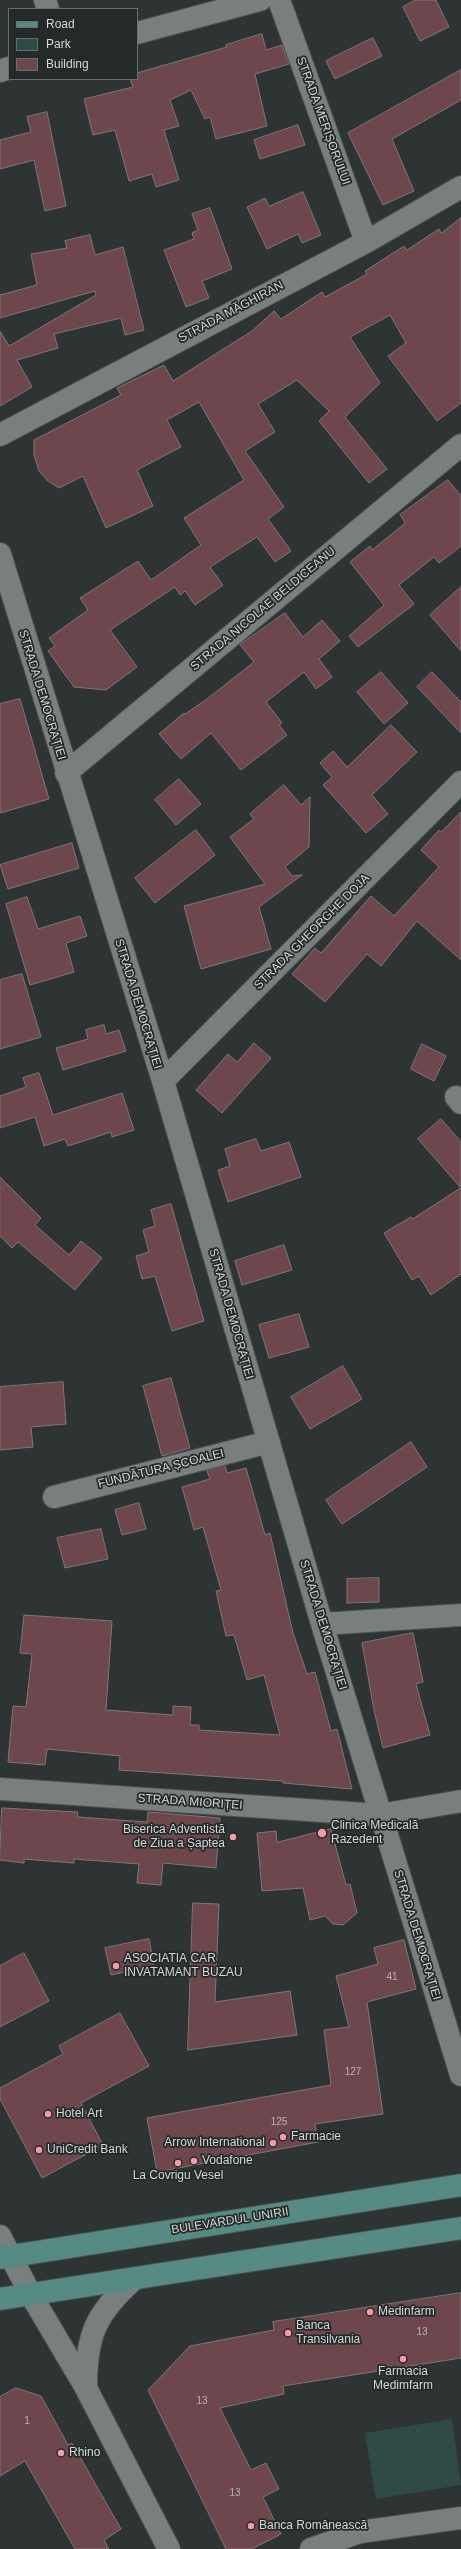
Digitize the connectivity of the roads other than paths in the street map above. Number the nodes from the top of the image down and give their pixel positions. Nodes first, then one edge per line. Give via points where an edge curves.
1 (260, 0) edge
2 (279, 0) edge
3 (138, 33) edge
4 (461, 187) edge
5 (366, 242) junction
6 (0, 434) edge
7 (461, 445) edge
8 (0, 554) edge
9 (66, 773) junction
10 (461, 782) edge
11 (163, 1081) junction
12 (268, 1442) junction
13 (54, 1496) dead end
14 (461, 1615) edge
15 (322, 1624) junction
16 (0, 1790) edge
17 (461, 1801) edge
18 (380, 1815) junction
19 (461, 2075) edge
20 (461, 2185) edge
21 (461, 2228) edge
22 (0, 2236) edge
23 (6, 2258) edge
24 (134, 2279) junction
25 (31, 2294) junction
26 (0, 2300) edge
27 (86, 2388) junction
28 (461, 2518) edge
29 (169, 2549) edge
30 (311, 2549) edge

1 - 3 street
2 - 5 street, STRADA MERIȘORULUI
4 - 5 street, STRADA MĂGHIRAN
5 - 6 street, STRADA MĂGHIRAN
7 - 9 street, STRADA NICOLAE BELDICEANU
8 - 9 street, STRADA DEMOCRAȚIEI
9 - 11 street, STRADA DEMOCRAȚIEI
10 - 11 street, STRADA GHEORGHE DOJA
11 - 12 street, STRADA DEMOCRAȚIEI
12 - 13 street, FUNDĂTURA ȘCOALEI
12 - 15 street, STRADA DEMOCRAȚIEI
14 - 15 street
15 - 18 street, STRADA DEMOCRAȚIEI
16 - 18 street, STRADA MIORIȚEI
17 - 18 street, STRADA MIORIȚEI
18 - 19 street, STRADA DEMOCRAȚIEI
20 - 23 main road, BULEVARDUL UNIRII
21 - 24 main road
22 - 23 street
23 - 25 street
24 - 25 main road
24 - 27 street via 111,2300 94,2327 86,2356
25 - 26 main road
25 - 27 street
27 - 29 street
28 - 30 street via 360,2532

